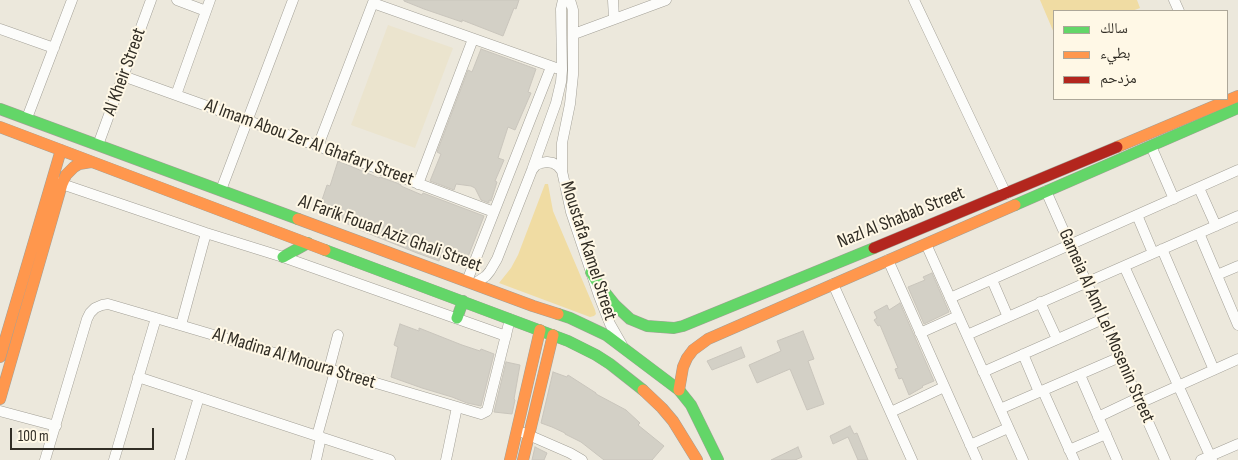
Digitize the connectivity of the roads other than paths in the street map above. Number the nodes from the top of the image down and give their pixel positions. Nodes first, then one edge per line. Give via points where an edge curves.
1 (72, 0) edge
2 (151, 0) edge
3 (177, 0) edge
4 (210, 0) edge
5 (293, 0) edge
6 (563, 0) edge
7 (570, 0) edge
8 (613, 0) edge
9 (666, 0) edge
10 (914, 0) edge
11 (373, 2) edge
12 (206, 11) junction
13 (614, 19) junction
14 (0, 28) edge
15 (574, 34) junction
16 (473, 39) junction
17 (54, 48) junction
18 (556, 69) junction
19 (573, 75) junction
20 (123, 76) junction
21 (176, 94) junction
22 (1217, 102) edge
23 (1238, 108) edge
24 (0, 109) edge
25 (27, 118) junction
26 (247, 120) junction
27 (0, 127) edge
28 (98, 145) junction
29 (318, 146) junction
30 (1151, 146) junction
31 (1113, 148) junction
32 (61, 150) junction
33 (1118, 160) junction
34 (91, 162) junction
35 (157, 166) junction
36 (532, 170) junction
37 (1238, 170) edge
38 (562, 171) junction
39 (57, 182) junction
40 (151, 184) junction
41 (418, 184) junction
42 (1199, 188) junction
43 (221, 190) junction
44 (1046, 191) junction
45 (1006, 194) junction
46 (1174, 199) junction
47 (494, 212) junction
48 (1137, 215) junction
49 (1238, 216) edge
50 (1216, 226) junction
51 (206, 233) junction
52 (1199, 233) junction
53 (308, 243) junction
54 (926, 244) junction
55 (1070, 245) junction
56 (1157, 251) junction
57 (283, 257) junction
58 (888, 260) junction
59 (1124, 266) junction
60 (1238, 266) edge
61 (591, 272) junction
62 (1217, 275) junction
63 (797, 280) junction
64 (992, 280) junction
65 (470, 282) junction
66 (1087, 282) junction
67 (833, 284) junction
68 (805, 296) junction
69 (950, 298) junction
70 (463, 301) junction
71 (1040, 302) junction
72 (1235, 312) edge
73 (958, 316) junction
74 (1008, 317) junction
75 (156, 318) junction
76 (457, 318) junction
77 (510, 319) junction
78 (1103, 319) junction
79 (181, 325) junction
80 (1238, 326) edge
81 (540, 330) junction
82 (920, 333) junction
83 (338, 335) dead end
84 (553, 335) junction
85 (967, 335) junction
86 (506, 336) junction
87 (1057, 339) junction
88 (625, 350) junction
89 (1023, 354) junction
90 (0, 357) edge
91 (1120, 357) junction
92 (1238, 358) edge
93 (332, 370) junction
94 (1214, 370) junction
95 (983, 372) junction
96 (1080, 374) junction
97 (138, 377) junction
98 (2, 381) edge
99 (1178, 385) junction
100 (944, 387) junction
101 (679, 390) junction
102 (1041, 392) junction
103 (199, 397) junction
104 (0, 399) edge
105 (1139, 400) junction
106 (457, 407) junction
107 (1000, 409) junction
108 (0, 411) edge
109 (891, 412) junction
110 (1098, 417) junction
111 (56, 426) junction
112 (1008, 428) junction
113 (516, 430) junction
114 (1106, 434) junction
115 (528, 435) junction
116 (319, 437) junction
117 (1238, 444) edge
118 (970, 445) junction
119 (1069, 450) junction
120 (379, 458) edge
121 (1208, 459) edge
122 (46, 460) edge
123 (114, 460) edge
124 (180, 460) edge
125 (316, 460) edge
126 (390, 460) edge
127 (446, 460) edge
128 (510, 460) edge
129 (523, 460) edge
130 (582, 460) edge
131 (697, 460) edge
132 (718, 460) edge
133 (912, 460) edge
134 (977, 460) edge
135 (1023, 460) edge
136 (1074, 460) edge
137 (1117, 460) edge
138 (1165, 460) edge

1 - 17 street
2 - 20 street, Al Kheir Street
3 - 12 street
4 - 12 street
5 - 26 street
6 - 18 street, Moustafa Kamel Street
7 - 15 street, Moustafa Kamel Street
8 - 13 street
9 - 13 street
10 - 45 street
11 - 16 street
11 - 29 street
12 - 21 street
13 - 15 street
14 - 17 street
15 - 19 street, Moustafa Kamel Street
16 - 18 street
16 - 41 street
17 - 25 street
18 - 19 street
18 - 36 street, Moustafa Kamel Street via 561,82
18 - 47 street
19 - 38 street, Moustafa Kamel Street via 562,143
20 - 21 street, Al Imam Abou Zer Al Ghafary Street
20 - 28 street, Al Kheir Street
21 - 26 street, Al Imam Abou Zer Al Ghafary Street
22 - 31 street, Nazl Al Shabab Street
23 - 30 street, Nazl Al Shabab Street
24 - 25 street, Al Farik Fouad Aziz Ghali Street
25 - 28 street, Al Farik Fouad Aziz Ghali Street
26 - 29 street, Al Imam Abou Zer Al Ghafary Street
26 - 43 street
27 - 32 street, Al Farik Fouad Aziz Ghali Street
28 - 35 street, Al Farik Fouad Aziz Ghali Street
29 - 41 street, Al Imam Abou Zer Al Ghafary Street
30 - 33 street, Nazl Al Shabab Street
30 - 46 street
31 - 33 street
31 - 45 street, Nazl Al Shabab Street
32 - 34 street, Al Farik Fouad Aziz Ghali Street
32 - 39 street
33 - 44 street, Nazl Al Shabab Street
34 - 39 street via 79,164
34 - 40 street, Al Farik Fouad Aziz Ghali Street
35 - 40 street
35 - 43 street, Al Farik Fouad Aziz Ghali Street
36 - 38 street via 541,162 547,162
36 - 65 street, Moustafa Kamel Street via 494,265 486,276
37 - 42 street
38 - 61 street, Moustafa Kamel Street via 571,212
39 - 51 street
39 - 90 street
39 - 98 street
40 - 53 street, Al Farik Fouad Aziz Ghali Street
41 - 47 street, Al Imam Abou Zer Al Ghafary Street
42 - 46 street
42 - 50 street
43 - 65 street, Al Farik Fouad Aziz Ghali Street
44 - 54 street, Nazl Al Shabab Street
44 - 55 street, Gameia Al Aml Lel Mosenin Street
45 - 63 street, Nazl Al Shabab Street
46 - 48 street
47 - 65 street
48 - 55 street
48 - 56 street
49 - 50 street
50 - 52 street
51 - 57 street
51 - 79 street
52 - 56 street
52 - 62 street
53 - 57 street
53 - 70 street, Al Farik Fouad Aziz Ghali Street
54 - 58 street, Nazl Al Shabab Street
54 - 69 street
55 - 64 street
55 - 66 street, Gameia Al Aml Lel Mosenin Street
56 - 59 street
56 - 94 street
57 - 76 street
58 - 67 street, Nazl Al Shabab Street
58 - 82 street
59 - 66 street
59 - 99 street
60 - 62 street
61 - 63 street, Nazl Al Shabab Street via 622,313 647,326 665,328 692,323
61 - 88 street, Moustafa Kamel Street via 604,310
62 - 72 street
63 - 68 street
64 - 69 street
64 - 74 street
65 - 88 street, Al Farik Fouad Aziz Ghali Street via 582,323 606,335
66 - 71 street
66 - 78 street, Gameia Al Aml Lel Mosenin Street
67 - 68 street, Nazl Al Shabab Street
67 - 109 street
68 - 101 street, Nazl Al Shabab Street via 700,344 683,367
69 - 73 street
70 - 76 street
70 - 77 street, Al Farik Fouad Aziz Ghali Street
71 - 74 street
71 - 87 street
72 - 80 street
73 - 82 street
73 - 85 street
74 - 85 street
75 - 79 street, Al Madina Al Mnoura Street
75 - 97 street
75 - 111 street, Al Madina Al Mnoura Street via 108,304 90,313
76 - 86 street
77 - 81 street, Al Farik Fouad Aziz Ghali Street
77 - 86 street
78 - 87 street
78 - 91 street, Gameia Al Aml Lel Mosenin Street
79 - 93 street, Al Madina Al Mnoura Street
81 - 84 street, Al Farik Fouad Aziz Ghali Street
81 - 113 street
82 - 100 street
83 - 93 street
84 - 115 street
84 - 131 street, Al Farik Fouad Aziz Ghali Street via 610,364 637,385 673,421
85 - 95 street
86 - 106 street, Al Madina Al Mnoura Street via 487,411 478,414
87 - 89 street
88 - 101 street, Al Farik Fouad Aziz Ghali Street
89 - 95 street
89 - 102 street
91 - 96 street
91 - 105 street, Gameia Al Aml Lel Mosenin Street
92 - 94 street
93 - 106 street, Al Madina Al Mnoura Street
93 - 116 street
94 - 99 street
95 - 107 street
96 - 102 street
96 - 110 street
97 - 103 street
97 - 123 street
98 - 104 street
99 - 105 street
99 - 121 street
100 - 109 street
100 - 118 street
101 - 132 street, Al Farik Fouad Aziz Ghali Street via 691,405
102 - 107 street
102 - 119 street
103 - 116 street
103 - 124 street
105 - 110 street
105 - 138 street, Gameia Al Aml Lel Mosenin Street
106 - 127 street
107 - 112 street
108 - 111 street
109 - 133 street
110 - 114 street
111 - 122 street
112 - 118 street
112 - 135 street
113 - 115 street
113 - 128 street
114 - 119 street
114 - 137 street
115 - 129 street
115 - 130 street
116 - 120 street
116 - 125 street
117 - 121 street
118 - 134 street
119 - 136 street
120 - 126 street

